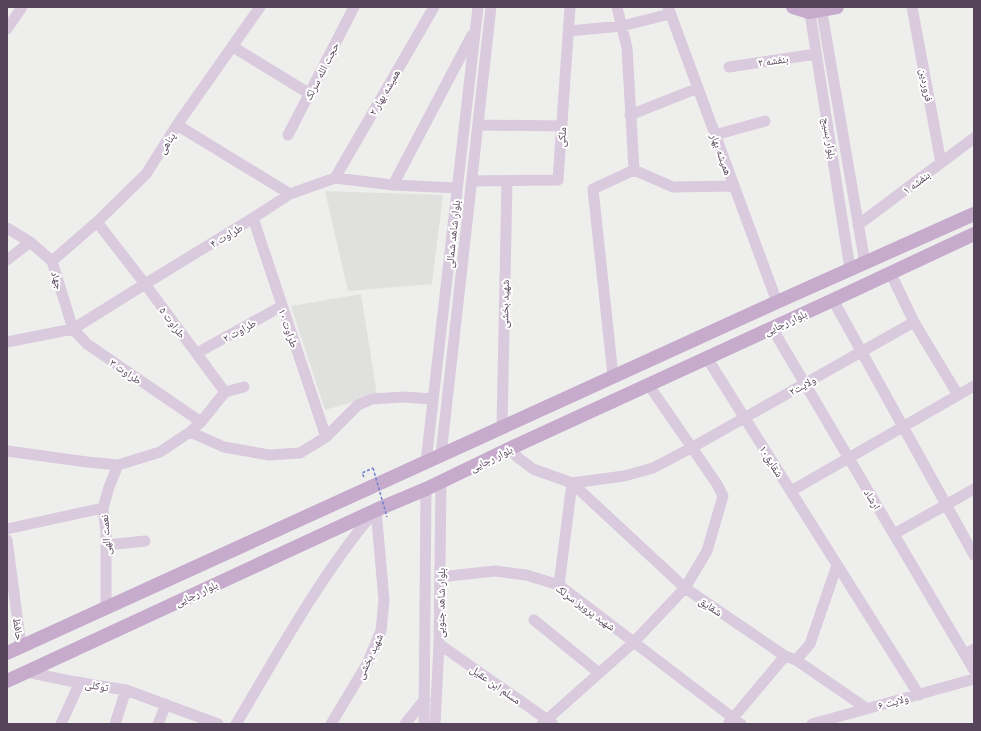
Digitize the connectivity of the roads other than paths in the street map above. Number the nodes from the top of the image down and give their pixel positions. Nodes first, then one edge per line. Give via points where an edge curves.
1 (22, 7) edge
2 (260, 7) edge
3 (354, 7) edge
4 (434, 7) edge
5 (478, 7) edge
6 (491, 7) edge
7 (570, 7) edge
8 (617, 7) edge
9 (793, 7) edge
10 (837, 7) edge
11 (912, 7) edge
12 (815, 9) edge
13 (669, 11) edge
14 (622, 26) junction
15 (7, 29) edge
16 (475, 29) junction
17 (569, 31) junction
18 (233, 47) junction
19 (816, 54) junction
20 (729, 67) dead end
21 (698, 88) junction
22 (310, 94) junction
23 (630, 115) junction
24 (765, 121) dead end
25 (177, 125) junction
26 (478, 125) junction
27 (562, 126) junction
28 (715, 134) junction
29 (288, 135) dead end
30 (974, 138) edge
31 (941, 163) junction
32 (634, 170) junction
33 (335, 178) junction
34 (472, 181) junction
35 (507, 181) junction
36 (393, 185) junction
37 (734, 186) junction
38 (457, 188) junction
39 (290, 194) junction
40 (974, 214) edge
41 (253, 218) junction
42 (96, 222) junction
43 (858, 225) junction
44 (7, 228) edge
45 (974, 234) edge
46 (30, 242) junction
47 (7, 260) edge
48 (52, 261) junction
49 (865, 263) junction
50 (850, 269) junction
51 (890, 272) junction
52 (145, 284) junction
53 (833, 300) junction
54 (777, 302) junction
55 (282, 306) junction
56 (914, 322) junction
57 (772, 328) junction
58 (73, 329) junction
59 (7, 342) edge
60 (861, 352) junction
61 (197, 353) junction
62 (707, 358) junction
63 (613, 376) junction
64 (648, 384) junction
65 (805, 384) junction
66 (974, 386) edge
67 (244, 387) dead end
68 (225, 392) junction
69 (958, 395) junction
70 (433, 399) junction
71 (744, 418) junction
72 (201, 422) junction
73 (903, 426) junction
74 (502, 428) junction
75 (190, 432) junction
76 (326, 437) junction
77 (513, 447) junction
78 (691, 448) junction
79 (7, 451) edge
80 (441, 455) junction
81 (848, 458) junction
82 (426, 462) junction
83 (118, 465) junction
84 (441, 482) junction
85 (572, 483) junction
86 (426, 489) junction
87 (974, 489) edge
88 (791, 491) junction
89 (946, 505) junction
90 (103, 508) junction
91 (382, 513) junction
92 (7, 529) edge
93 (894, 534) junction
94 (7, 540) edge
95 (145, 541) dead end
96 (106, 545) junction
97 (974, 555) edge
98 (837, 565) junction
99 (440, 577) junction
100 (559, 585) junction
101 (685, 588) junction
102 (106, 607) junction
103 (534, 620) dead end
104 (633, 643) junction
105 (439, 644) junction
106 (21, 646) junction
107 (969, 652) edge
108 (7, 653) edge
109 (785, 656) junction
110 (796, 660) junction
111 (974, 670) edge
112 (27, 672) junction
113 (599, 673) junction
114 (974, 679) edge
115 (7, 681) edge
116 (80, 682) junction
117 (126, 690) junction
118 (919, 695) junction
119 (425, 699) junction
120 (166, 704) junction
121 (866, 708) junction
122 (734, 722) edge
123 (215, 723) edge
124 (548, 723) edge
125 (61, 724) edge
126 (115, 724) edge
127 (158, 724) edge
128 (236, 724) edge
129 (331, 724) edge
130 (406, 724) edge
131 (424, 724) edge
132 (435, 724) edge
133 (812, 724) edge

1 - 15 street
2 - 18 street, پناهی
3 - 22 street, حجت الله سرلک
4 - 33 street, همیشه بهار ۲
5 - 16 street, بلوار شاهد شمالی
6 - 26 street, بلوار شاهد شمالی
7 - 17 street, ملکی
8 - 14 street
9 - 12 main road
10 - 12 main road
11 - 31 street, فروردین
12 - 19 street, بلوار بسیج
12 - 43 street, بلوار بسیج
13 - 14 street
13 - 21 street, همیشه بهار
14 - 17 street
14 - 23 street via 628,48
16 - 36 street
16 - 38 street, بلوار شاهد شمالی
17 - 27 street, ملکی
18 - 22 street
18 - 25 street, پناهی
19 - 20 street, بنفشه ۲
19 - 50 street, بلوار بسیج
21 - 23 street
21 - 28 street, همیشه بهار
22 - 29 street, حجت الله سرلک
23 - 32 street
24 - 28 street
25 - 39 street
25 - 42 street, پناهی via 146,174
26 - 27 street
26 - 34 street, بلوار شاهد شمالی
27 - 35 street, ملکی via 558,180
28 - 37 street, همیشه بهار
30 - 31 street, بنفشه ۱
31 - 43 street, بنفشه ۱
32 - 37 street via 673,187
32 - 63 street via 593,189
33 - 36 street, طراوت ۴
33 - 39 street, طراوت ۴
34 - 35 street, ملکی
34 - 80 street, بلوار شاهد شمالی
35 - 74 street, شهید بخشی
36 - 38 street, طراوت ۴
37 - 54 street, همیشه بهار
38 - 70 street, بلوار شاهد شمالی
39 - 41 street, طراوت ۴
40 - 49 main road, بلوار رجایی
41 - 52 street, طراوت ۴
41 - 55 street, طراوت ۱۰
42 - 48 street, پناهی
42 - 52 street, طراوت ۵
43 - 49 street, بلوار بسیج
44 - 46 street, جهاد
45 - 51 main road, بلوار رجایی
46 - 47 street
46 - 48 street, جهاد
48 - 58 street, جهاد
49 - 50 main road, بلوار رجایی
50 - 54 main road, بلوار رجایی
51 - 53 main road, بلوار رجایی
51 - 56 street
52 - 58 street, طراوت ۴
52 - 61 street, طراوت ۵
53 - 57 main road, بلوار رجایی
53 - 60 street
54 - 63 main road, بلوار رجایی
55 - 61 street, طراوت ۲
55 - 76 street, طراوت ۱۰
56 - 60 street, ولایت۲
56 - 69 street
57 - 62 main road, بلوار رجایی
57 - 65 street, ارشاد
58 - 59 street, طراوت ۴
58 - 72 street, طراوت ۳ via 87,344
60 - 65 street, ولایت۲
60 - 73 street
61 - 68 street, طراوت ۵
62 - 64 main road, بلوار رجایی
62 - 71 street, شقایق۱۰
63 - 74 main road, بلوار رجایی
64 - 77 main road, بلوار رجایی
64 - 78 street
65 - 71 street, ولایت۲
65 - 81 street, ارشاد
66 - 69 street
67 - 68 street
68 - 72 street
69 - 73 street
70 - 76 street via 372,399 358,405
70 - 82 street, بلوار شاهد شمالی
71 - 78 street, ولایت۲
71 - 88 street, شقایق۱۰
72 - 75 street
73 - 81 street
73 - 89 street
74 - 80 main road, بلوار رجایی
75 - 76 street via 224,447 269,455 300,453
75 - 83 street via 160,452
77 - 84 main road, بلوار رجایی
77 - 85 street via 516,456 533,469
78 - 85 street, ولایت۲ via 653,468 624,476
78 - 101 street via 723,496 707,551
79 - 83 street
80 - 82 main road, بلوار رجایی
80 - 84 main road
81 - 88 street
81 - 93 street, ارشاد
82 - 86 main road
82 - 102 main road, بلوار رجایی
83 - 90 street, نعمت الهی
84 - 86 main road, بلوار رجایی
84 - 99 street, بلوار شاهد جنوبی
85 - 100 street
85 - 101 street, شقایق
86 - 91 main road, بلوار رجایی
86 - 119 street, بلوار شاهد جنوبی
87 - 89 street
88 - 98 street, شقایق۱۰
89 - 93 street
89 - 97 street
90 - 92 street
90 - 96 street, نعمت الهی
91 - 112 main road, بلوار رجایی
91 - 128 street via 352,539 306,608
91 - 129 street, شهید بخشی via 384,600 381,631 367,664
93 - 107 street, ارشاد
94 - 106 street, حافظ
95 - 96 street
96 - 102 street, نعمت الهی
98 - 110 street via 810,644
98 - 118 street, شقایق۱۰
99 - 100 street, شهید پرویز سرلک via 495,571
99 - 105 street, بلوار شاهد جنوبی
100 - 104 street, شهید پرویز سرلک
101 - 104 street
101 - 109 street, شقایق
102 - 106 main road, بلوار رجایی
103 - 113 street
104 - 113 street
104 - 122 street, شهید پرویز سرلک
105 - 124 street, مسلم ابن عقیل
105 - 132 street, بلوار شاهد جنوبی
106 - 108 main road, بلوار رجایی
107 - 111 street, ارشاد
109 - 110 street, شقایق
109 - 122 street
110 - 121 street, شقایق
112 - 115 main road, بلوار رجایی
112 - 116 street, توکلی
113 - 124 street
114 - 118 street, ولایت ۶
116 - 117 street, توکلی
116 - 125 street
117 - 120 street, توکلی
117 - 126 street
118 - 121 street, ولایت ۶
119 - 130 street
119 - 131 street, بلوار شاهد جنوبی
120 - 123 street, توکلی
120 - 127 street
121 - 133 street, ولایت ۶

